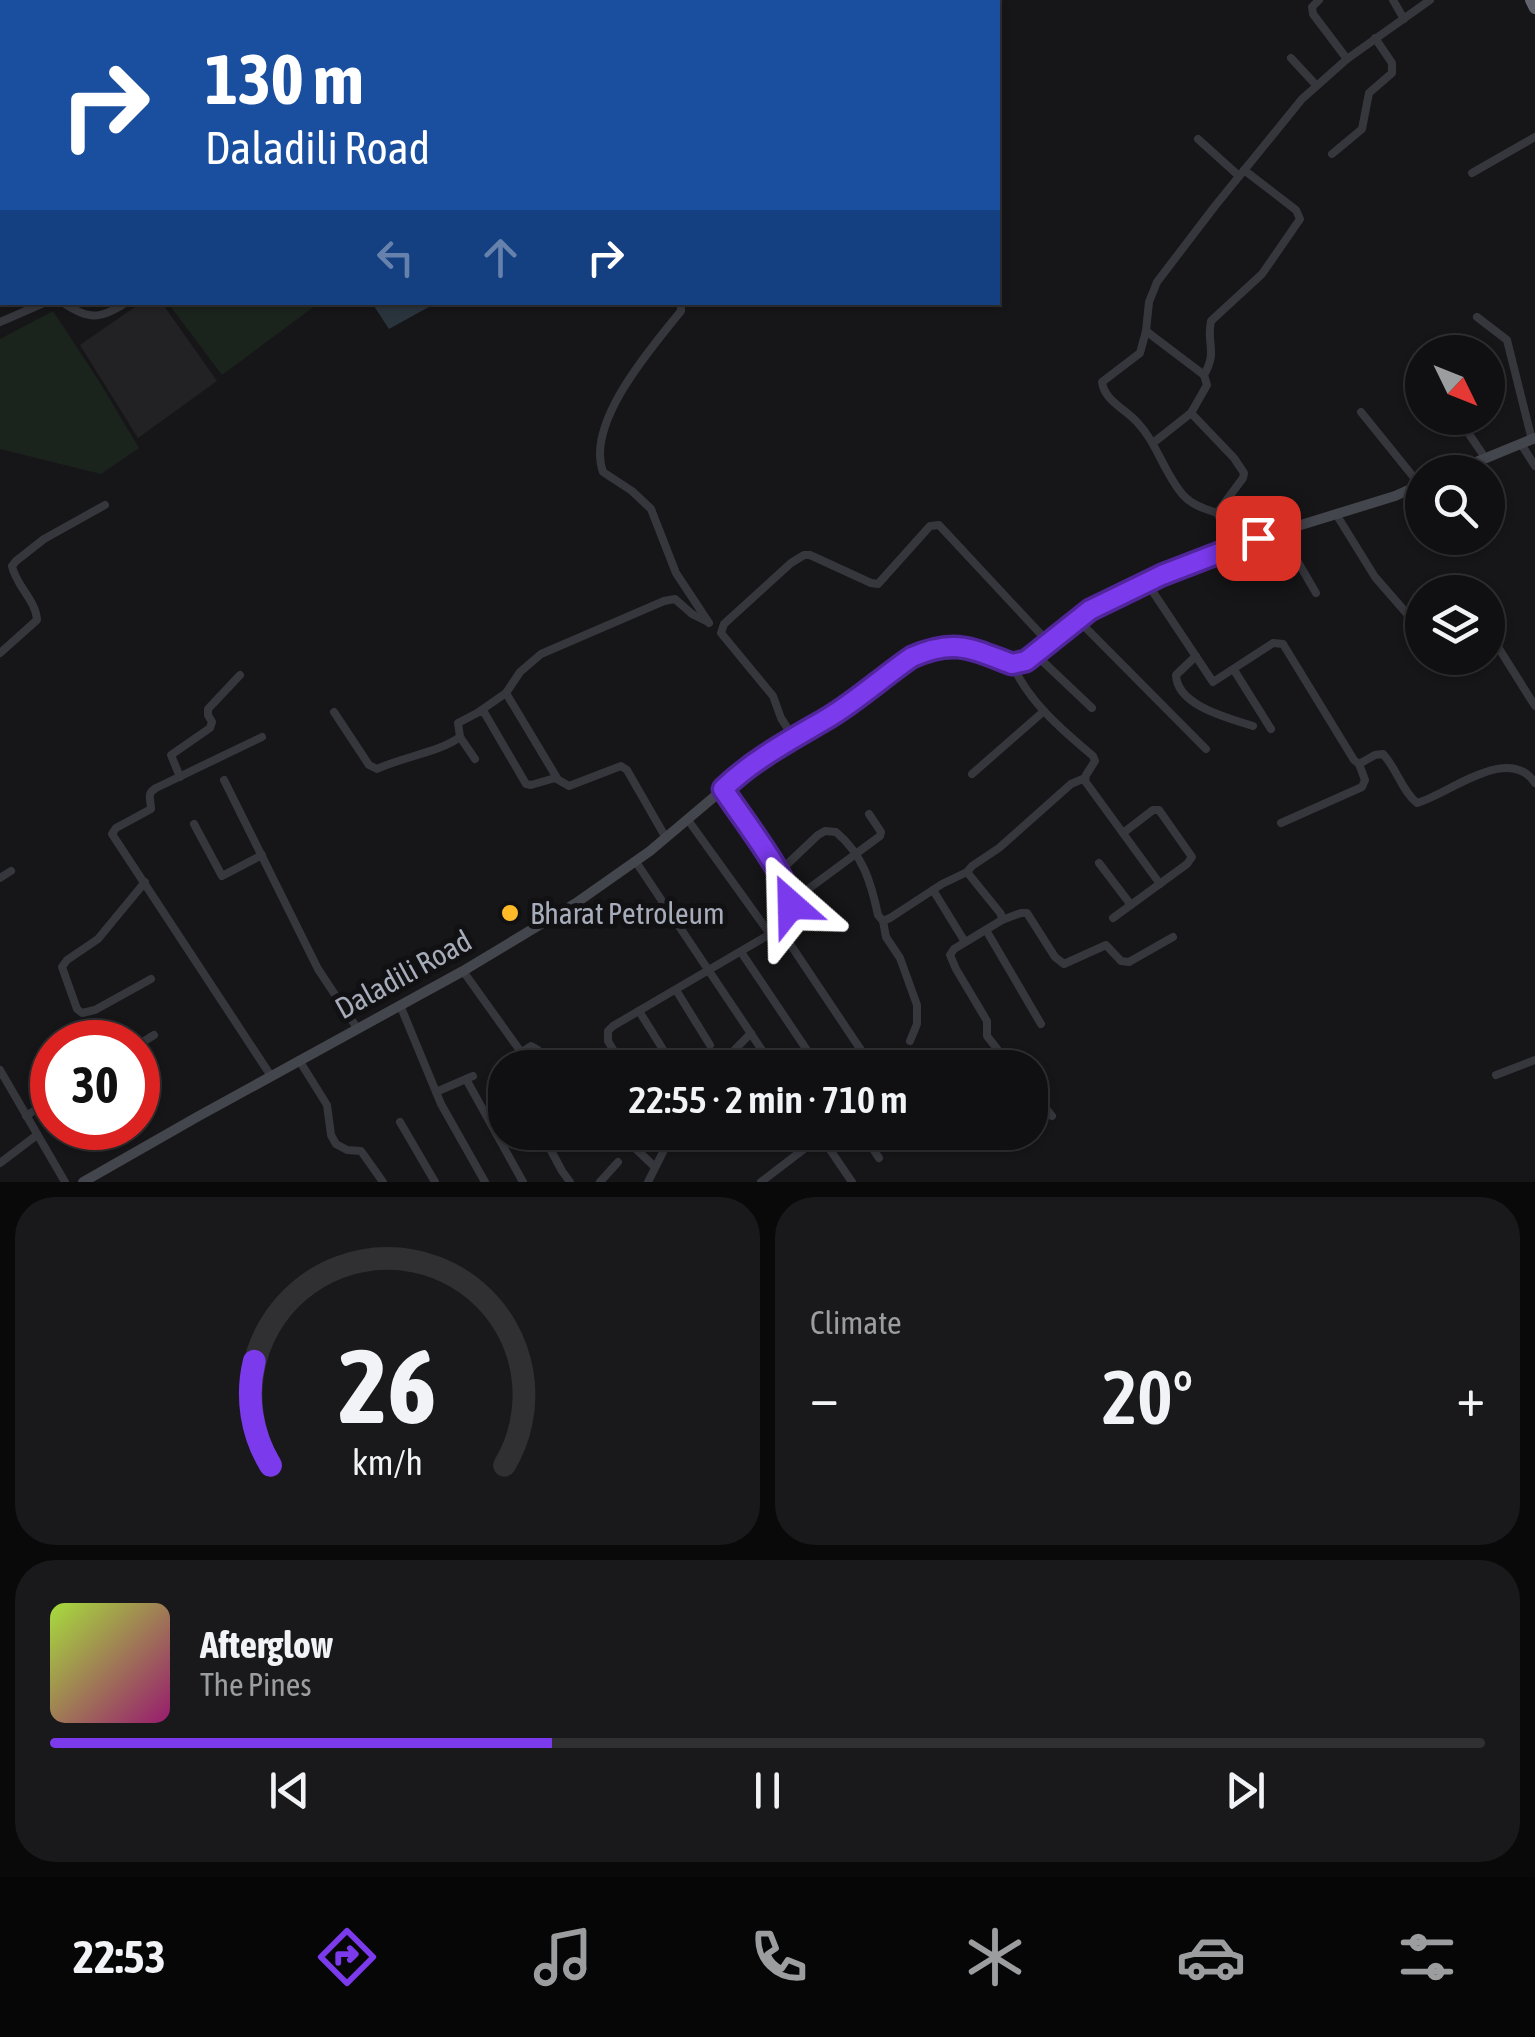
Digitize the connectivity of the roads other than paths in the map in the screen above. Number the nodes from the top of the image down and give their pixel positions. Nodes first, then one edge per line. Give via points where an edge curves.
1 (1319, 0) edge
2 (1393, 0) edge
3 (1430, 0) edge
4 (1531, 0) edge
5 (1535, 8) edge
6 (1404, 18) junction
7 (1375, 38) junction
8 (1290, 58) dead end
9 (1347, 59) junction
10 (1316, 85) junction
11 (1535, 137) edge
12 (1198, 139) dead end
13 (1332, 154) dead end
14 (1242, 173) junction
15 (1472, 173) dead end
16 (39, 305) edge
17 (66, 305) edge
18 (122, 305) edge
19 (680, 305) edge
20 (1477, 317) dead end
21 (0, 322) edge
22 (1146, 330) junction
23 (1204, 375) junction
24 (1361, 412) dead end
25 (1191, 413) junction
26 (1529, 441) edge
27 (1152, 443) junction
28 (1496, 455) edge
29 (1405, 465) edge
30 (1535, 466) edge
31 (1405, 491) edge
32 (105, 505) dead end
33 (1217, 514) junction
34 (1336, 514) junction
35 (1280, 532) junction
36 (1236, 545) junction
37 (1147, 584) junction
38 (1316, 593) dead end
39 (1405, 611) edge
40 (1076, 620) junction
41 (709, 623) junction
42 (721, 629) junction
43 (1049, 644) junction
44 (0, 653) edge
45 (1035, 654) junction
46 (1196, 656) junction
47 (1505, 658) edge
48 (1012, 664) junction
49 (1234, 670) junction
50 (240, 675) dead end
51 (506, 693) junction
52 (1535, 706) edge
53 (1092, 708) dead end
54 (1044, 710) junction
55 (334, 712) dead end
56 (479, 712) junction
57 (1254, 726) dead end
58 (1271, 730) dead end
59 (262, 737) dead end
60 (460, 737) junction
61 (793, 737) junction
62 (1206, 749) dead end
63 (475, 760) dead end
64 (1360, 764) junction
65 (972, 774) dead end
66 (180, 776) junction
67 (557, 778) junction
68 (1085, 778) junction
69 (224, 780) dead end
70 (1535, 783) edge
71 (723, 789) junction
72 (869, 814) dead end
73 (688, 820) junction
74 (1281, 823) dead end
75 (194, 824) dead end
76 (1123, 833) junction
77 (666, 838) junction
78 (262, 855) junction
79 (857, 855) junction
80 (636, 862) junction
81 (1100, 863) dead end
82 (11, 871) dead end
83 (966, 872) junction
84 (780, 873) junction
85 (0, 878) edge
86 (145, 882) junction
87 (1160, 884) junction
88 (933, 890) junction
89 (792, 901) junction
90 (1131, 904) junction
91 (813, 909) dead end
92 (1113, 918) dead end
93 (1002, 920) junction
94 (882, 921) junction
95 (780, 928) junction
96 (986, 930) junction
97 (770, 934) junction
98 (1173, 937) dead end
99 (965, 942) junction
100 (741, 952) junction
101 (463, 971) junction
102 (708, 971) junction
103 (151, 979) dead end
104 (676, 990) junction
105 (400, 1005) junction
106 (640, 1011) junction
107 (1041, 1024) dead end
108 (357, 1028) junction
109 (751, 1034) junction
110 (910, 1042) dead end
111 (710, 1045) dead end
112 (520, 1050) edge
113 (614, 1050) edge
114 (663, 1050) edge
115 (735, 1050) edge
116 (762, 1050) edge
117 (806, 1050) edge
118 (861, 1050) edge
119 (998, 1050) edge
120 (299, 1060) junction
121 (1535, 1060) edge
122 (0, 1070) edge
123 (1496, 1075) dead end
124 (271, 1076) junction
125 (436, 1092) junction
126 (1048, 1111) edge
127 (30, 1113) edge
128 (26, 1116) junction
129 (1052, 1116) dead end
130 (400, 1122) dead end
131 (30, 1123) edge
132 (30, 1140) edge
133 (46, 1150) edge
134 (551, 1150) edge
135 (637, 1150) edge
136 (664, 1150) edge
137 (800, 1150) edge
138 (830, 1150) edge
139 (874, 1150) edge
140 (880, 1158) dead end
141 (618, 1162) dead end
142 (0, 1163) edge
143 (655, 1167) junction
144 (849, 1179) edge
145 (65, 1182) edge
146 (83, 1182) edge
147 (383, 1182) edge
148 (435, 1182) edge
149 (485, 1182) edge
150 (523, 1182) edge
151 (570, 1182) edge
152 (600, 1182) edge
153 (648, 1182) edge
154 (762, 1182) edge
155 (838, 1182) edge

1 - 9 street via 1313,14
2 - 6 street
3 - 6 street
4 - 5 highway
6 - 7 street
7 - 9 street
7 - 13 street via 1392,73 1369,94 1362,128
8 - 10 street
9 - 10 street
10 - 14 street
11 - 15 street
12 - 14 street
14 - 22 street via 1157,282
14 - 23 street via 1300,219 1262,274 1212,321 1212,360
16 - 21 street
17 - 18 street via 87,317
19 - 41 street via 614,405 600,460 603,472 651,509 676,574
20 - 26 street via 1507,340
22 - 23 street
22 - 27 street via 1140,353 1101,386
23 - 25 street via 1206,391
24 - 29 street
25 - 27 street
25 - 33 street via 1244,473
26 - 28 main road
26 - 30 street
27 - 33 street via 1184,497
31 - 34 main road
32 - 44 street via 44,539 12,566 38,620
33 - 36 street
34 - 35 main road
34 - 39 street
35 - 36 main road
35 - 38 street
36 - 37 main road
37 - 40 main road
37 - 46 street
40 - 43 main road
40 - 62 street
41 - 42 street
41 - 51 street via 675,599 664,600 540,654
42 - 43 street via 797,558 810,556 878,584 935,524
42 - 61 street via 773,696
43 - 45 main road
45 - 48 main road
45 - 53 street
46 - 49 street via 1213,682
46 - 57 street via 1176,675 1181,689 1202,708
47 - 52 street
48 - 54 street
48 - 61 main road, Daladili Road via 961,646 926,651
49 - 58 street
49 - 64 street via 1283,644
50 - 66 street via 208,709 212,726 172,755
51 - 56 street
51 - 67 street
54 - 65 street
54 - 68 street via 1093,756
55 - 60 street via 374,769
56 - 60 street via 458,723
56 - 67 street via 526,784
59 - 66 street
60 - 63 street
61 - 71 main road, Daladili Road
64 - 70 street via 1383,754 1417,803 1500,767 1523,771
64 - 74 street via 1362,787
66 - 86 street via 152,790 151,809 113,831
67 - 77 street via 569,786 625,768
68 - 76 street
68 - 83 street
69 - 78 street
71 - 73 main road, Daladili Road
71 - 84 street
72 - 79 street via 881,834
73 - 77 main road, Daladili Road
73 - 97 street
75 - 78 street via 220,875
76 - 87 street
76 - 87 street via 1153,810 1162,812 1192,858
77 - 80 main road, Daladili Road
78 - 108 street via 318,969
79 - 84 street via 836,832 825,831
79 - 89 street
79 - 94 street
80 - 101 main road, Daladili Road
80 - 102 street
81 - 90 street
82 - 85 street
83 - 88 street
83 - 93 street
84 - 89 street
86 - 103 street via 98,939 62,967 82,1013
86 - 124 street
87 - 90 street
88 - 94 street
88 - 99 street
89 - 95 street
90 - 92 street
91 - 95 street
93 - 96 street
93 - 98 street via 1028,913 1064,964 1106,946 1128,962
94 - 110 street via 917,1004
95 - 97 street
95 - 118 street
96 - 99 street
96 - 107 street
97 - 100 street
99 - 119 street via 950,955
100 - 102 street
100 - 117 street
101 - 105 main road, Daladili Road
101 - 112 street
102 - 104 street
102 - 109 street
104 - 106 street
104 - 111 street
105 - 108 main road, Daladili Road
105 - 125 street
106 - 113 street via 608,1031
106 - 114 street
108 - 120 main road, Daladili Road
109 - 115 street
109 - 116 street
120 - 124 main road, Daladili Road
120 - 147 street via 327,1105 336,1144 361,1150
121 - 123 street
122 - 128 street
124 - 146 main road, Daladili Road
125 - 149 street
125 - 150 street via 470,1078
126 - 129 street
127 - 128 street
128 - 131 street
130 - 148 street
132 - 142 street
133 - 145 street
134 - 151 street
135 - 143 street
136 - 143 street
137 - 154 street
138 - 144 street
139 - 140 street
141 - 152 street
143 - 153 street
144 - 155 street

